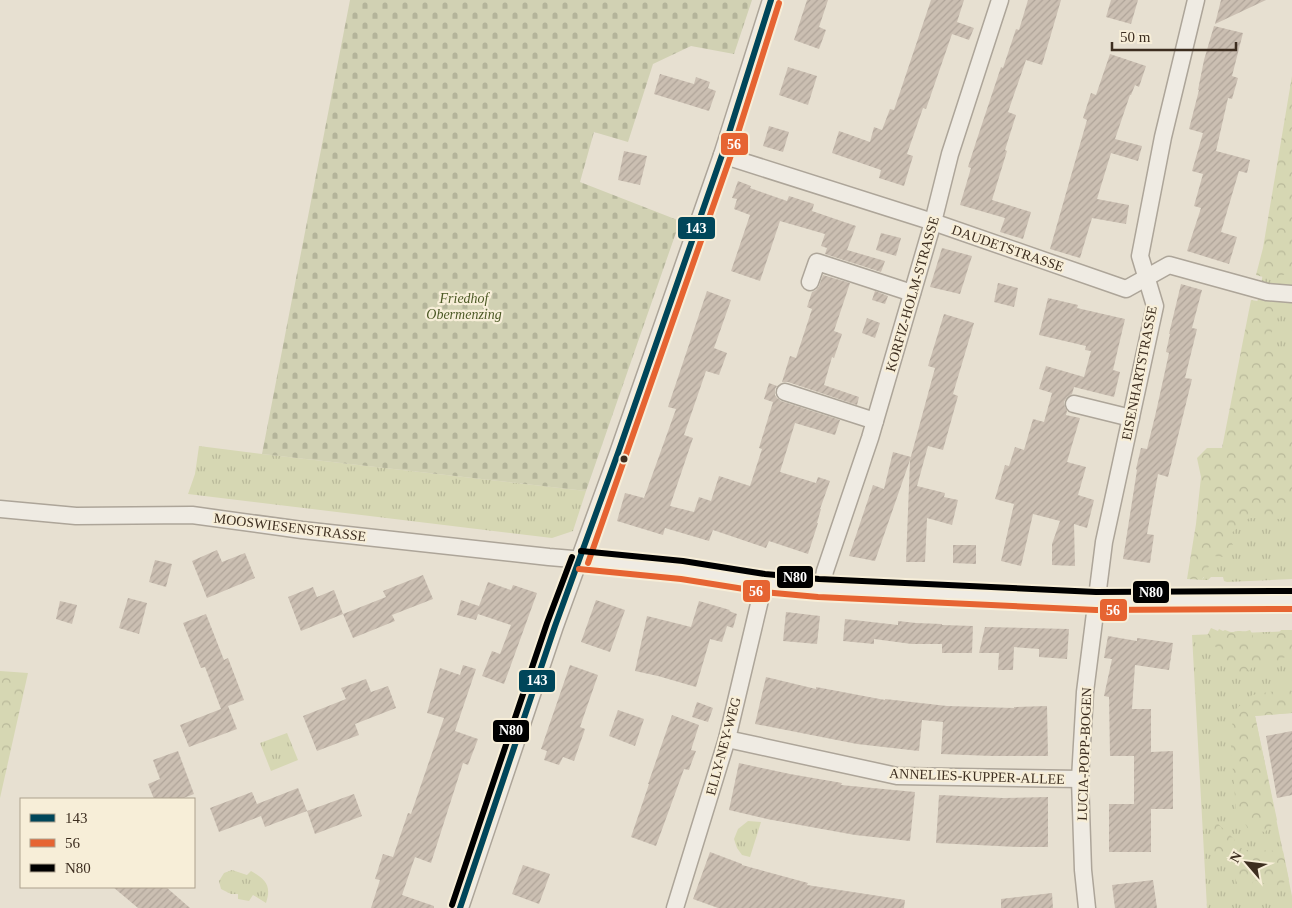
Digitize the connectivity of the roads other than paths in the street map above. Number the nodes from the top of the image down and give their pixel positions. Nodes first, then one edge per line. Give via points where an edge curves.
1 (771, 0) edge
2 (1000, 0) edge
3 (1196, 0) edge
4 (722, 155) junction
5 (933, 222) junction
6 (1146, 279) junction
7 (810, 282) dead end
8 (912, 293) junction
9 (1292, 294) edge
10 (785, 392) dead end
11 (1074, 404) dead end
12 (1131, 418) junction
13 (875, 421) junction
14 (0, 509) edge
15 (580, 560) junction
16 (764, 582) junction
17 (822, 588) junction
18 (1292, 600) edge
19 (1096, 601) junction
20 (727, 738) junction
21 (1080, 779) junction
22 (460, 908) edge
23 (676, 908) edge
24 (1087, 908) edge

1 - 4 street
2 - 5 street, KORFIZ-HOLM-STRASSE via 950,154
3 - 6 street, EISENHARTSTRASSE via 1163,137 1140,256
4 - 5 street, DAUDETSTRASSE
4 - 15 street
5 - 6 street, DAUDETSTRASSE via 1126,289
5 - 8 street, KORFIZ-HOLM-STRASSE
6 - 9 street, DAUDETSTRASSE via 1169,265 1267,292
6 - 12 street, EISENHARTSTRASSE via 1155,306
7 - 8 street via 817,262
8 - 13 street, KORFIZ-HOLM-STRASSE
10 - 13 street
11 - 12 street
12 - 19 street, EISENHARTSTRASSE via 1104,542
13 - 17 street, KORFIZ-HOLM-STRASSE
14 - 15 street, MOOSWIESENSTRASSE via 76,516 192,515
15 - 16 street, MOOSWIESENSTRASSE
15 - 22 street
16 - 17 street, MOOSWIESENSTRASSE
16 - 20 street, ELLY-NEY-WEG
17 - 19 street, MOOSWIESENSTRASSE
18 - 19 street, MOOSWIESENSTRASSE
19 - 21 street, LUCIA-POPP-BOGEN via 1085,692
20 - 21 street, ANNELIES-KUPPER-ALLEE via 896,776
20 - 23 street, ELLY-NEY-WEG
21 - 24 street, LUCIA-POPP-BOGEN

